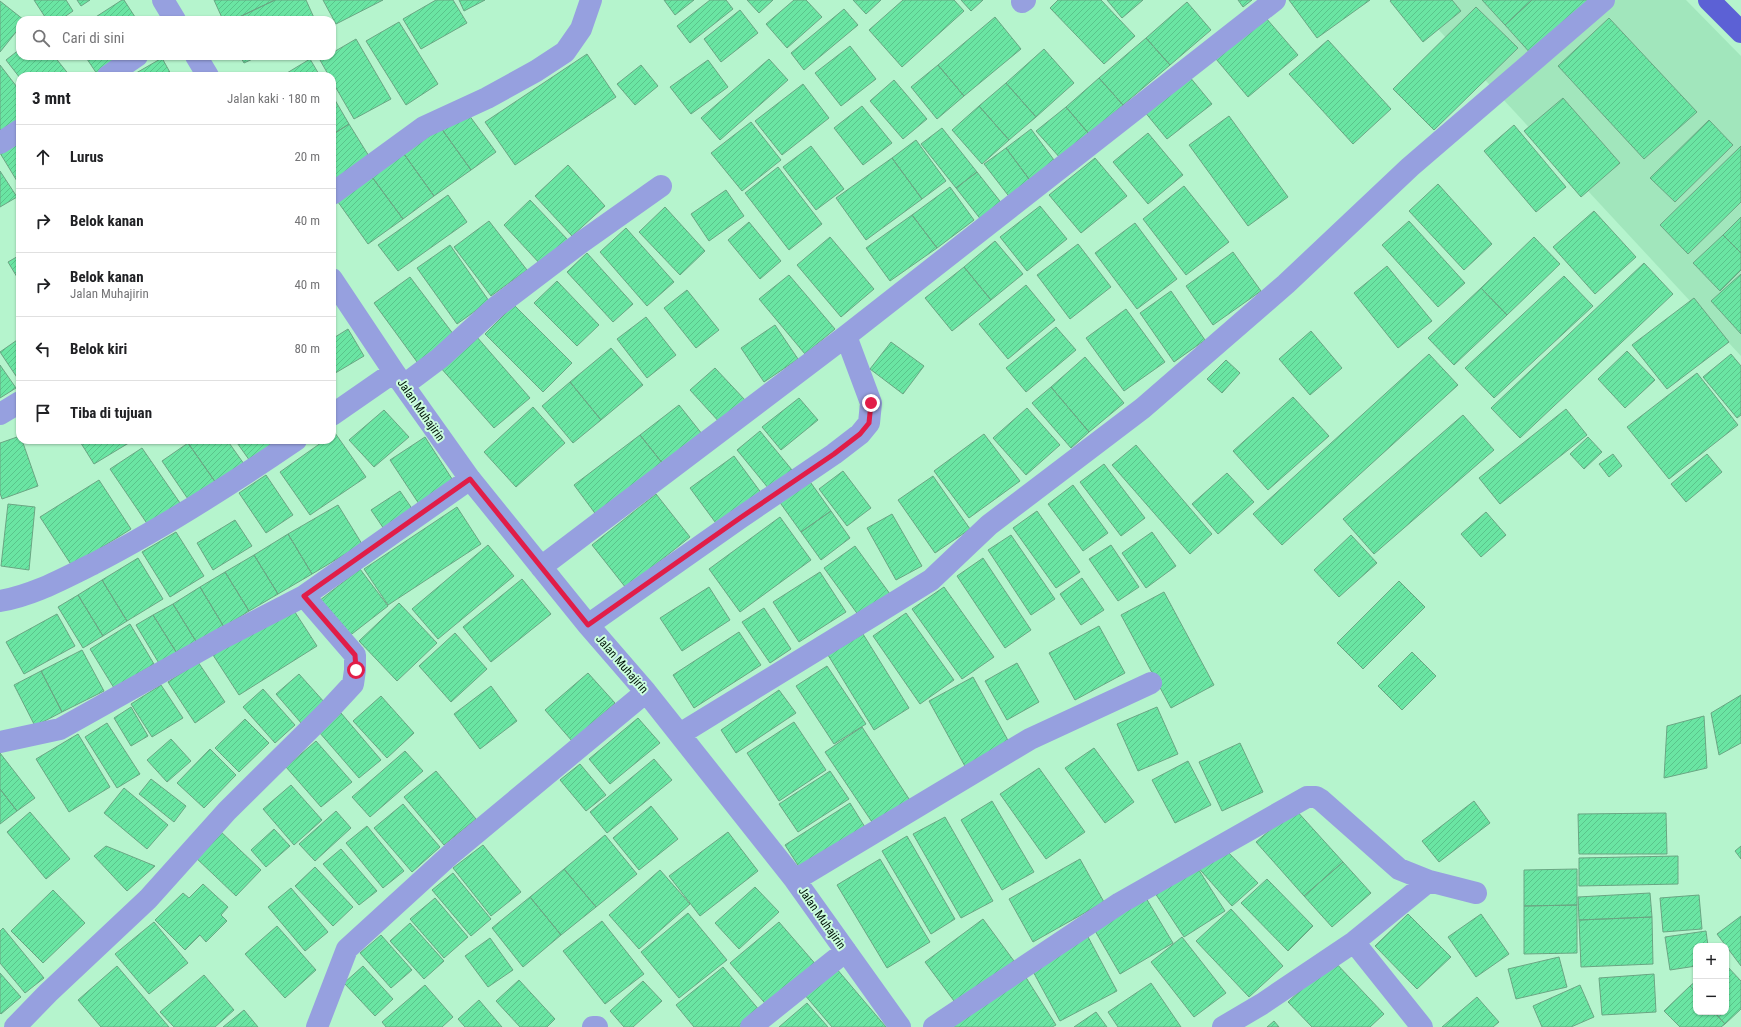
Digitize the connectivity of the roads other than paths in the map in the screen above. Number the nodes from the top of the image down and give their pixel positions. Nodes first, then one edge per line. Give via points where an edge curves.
1 (591, 0) edge
2 (1275, 0) edge
3 (1604, 0) edge
4 (1709, 0) edge
5 (1741, 32) edge
6 (131, 60) edge
7 (198, 60) edge
8 (114, 72) edge
9 (206, 72) edge
10 (16, 133) edge
11 (0, 143) edge
12 (661, 186) dead end
13 (336, 191) edge
14 (336, 285) edge
15 (846, 336) junction
16 (399, 379) junction
17 (16, 404) edge
18 (336, 413) edge
19 (0, 414) edge
20 (290, 444) edge
21 (470, 479) junction
22 (541, 567) junction
23 (304, 596) junction
24 (0, 601) edge
25 (588, 625) junction
26 (1151, 683) dead end
27 (646, 692) junction
28 (680, 734) junction
29 (0, 742) edge
30 (795, 880) junction
31 (1429, 881) junction
32 (1476, 893) dead end
33 (1354, 942) junction
34 (846, 951) junction
35 (15, 1027) edge
36 (317, 1027) edge
37 (593, 1027) edge
38 (596, 1027) edge
39 (751, 1027) edge
40 (900, 1027) edge
41 (934, 1027) edge
42 (1224, 1027) edge
43 (1422, 1027) edge

1 - 13 street via 581,29 565,52 487,98 424,127
2 - 15 street
3 - 28 street via 1410,168 1286,284 1143,408 989,525 931,580
4 - 5 main road
6 - 8 street
7 - 9 street
10 - 11 street
12 - 16 street via 496,307 440,358
14 - 16 street, Jalan Muhajirin
15 - 22 street
15 - 25 street via 871,403 869,423 860,434
16 - 18 street
16 - 21 street, Jalan Muhajirin
17 - 19 street
20 - 24 street via 136,542 41,590 19,598
21 - 22 street, Jalan Muhajirin
21 - 23 street
22 - 25 street, Jalan Muhajirin
23 - 29 street via 60,728
23 - 35 street via 355,655 356,670 353,684 227,811 148,899
25 - 27 street, Jalan Muhajirin
26 - 30 street via 1030,739
27 - 28 street, Jalan Muhajirin
27 - 36 street via 451,854 347,949
28 - 30 street, Jalan Muhajirin
30 - 34 street, Jalan Muhajirin
31 - 32 street
31 - 33 street
31 - 41 street via 1399,869 1321,800 1307,797 1120,903
33 - 42 street
33 - 43 street
34 - 39 street
34 - 40 street, Jalan Muhajirin
37 - 38 street

